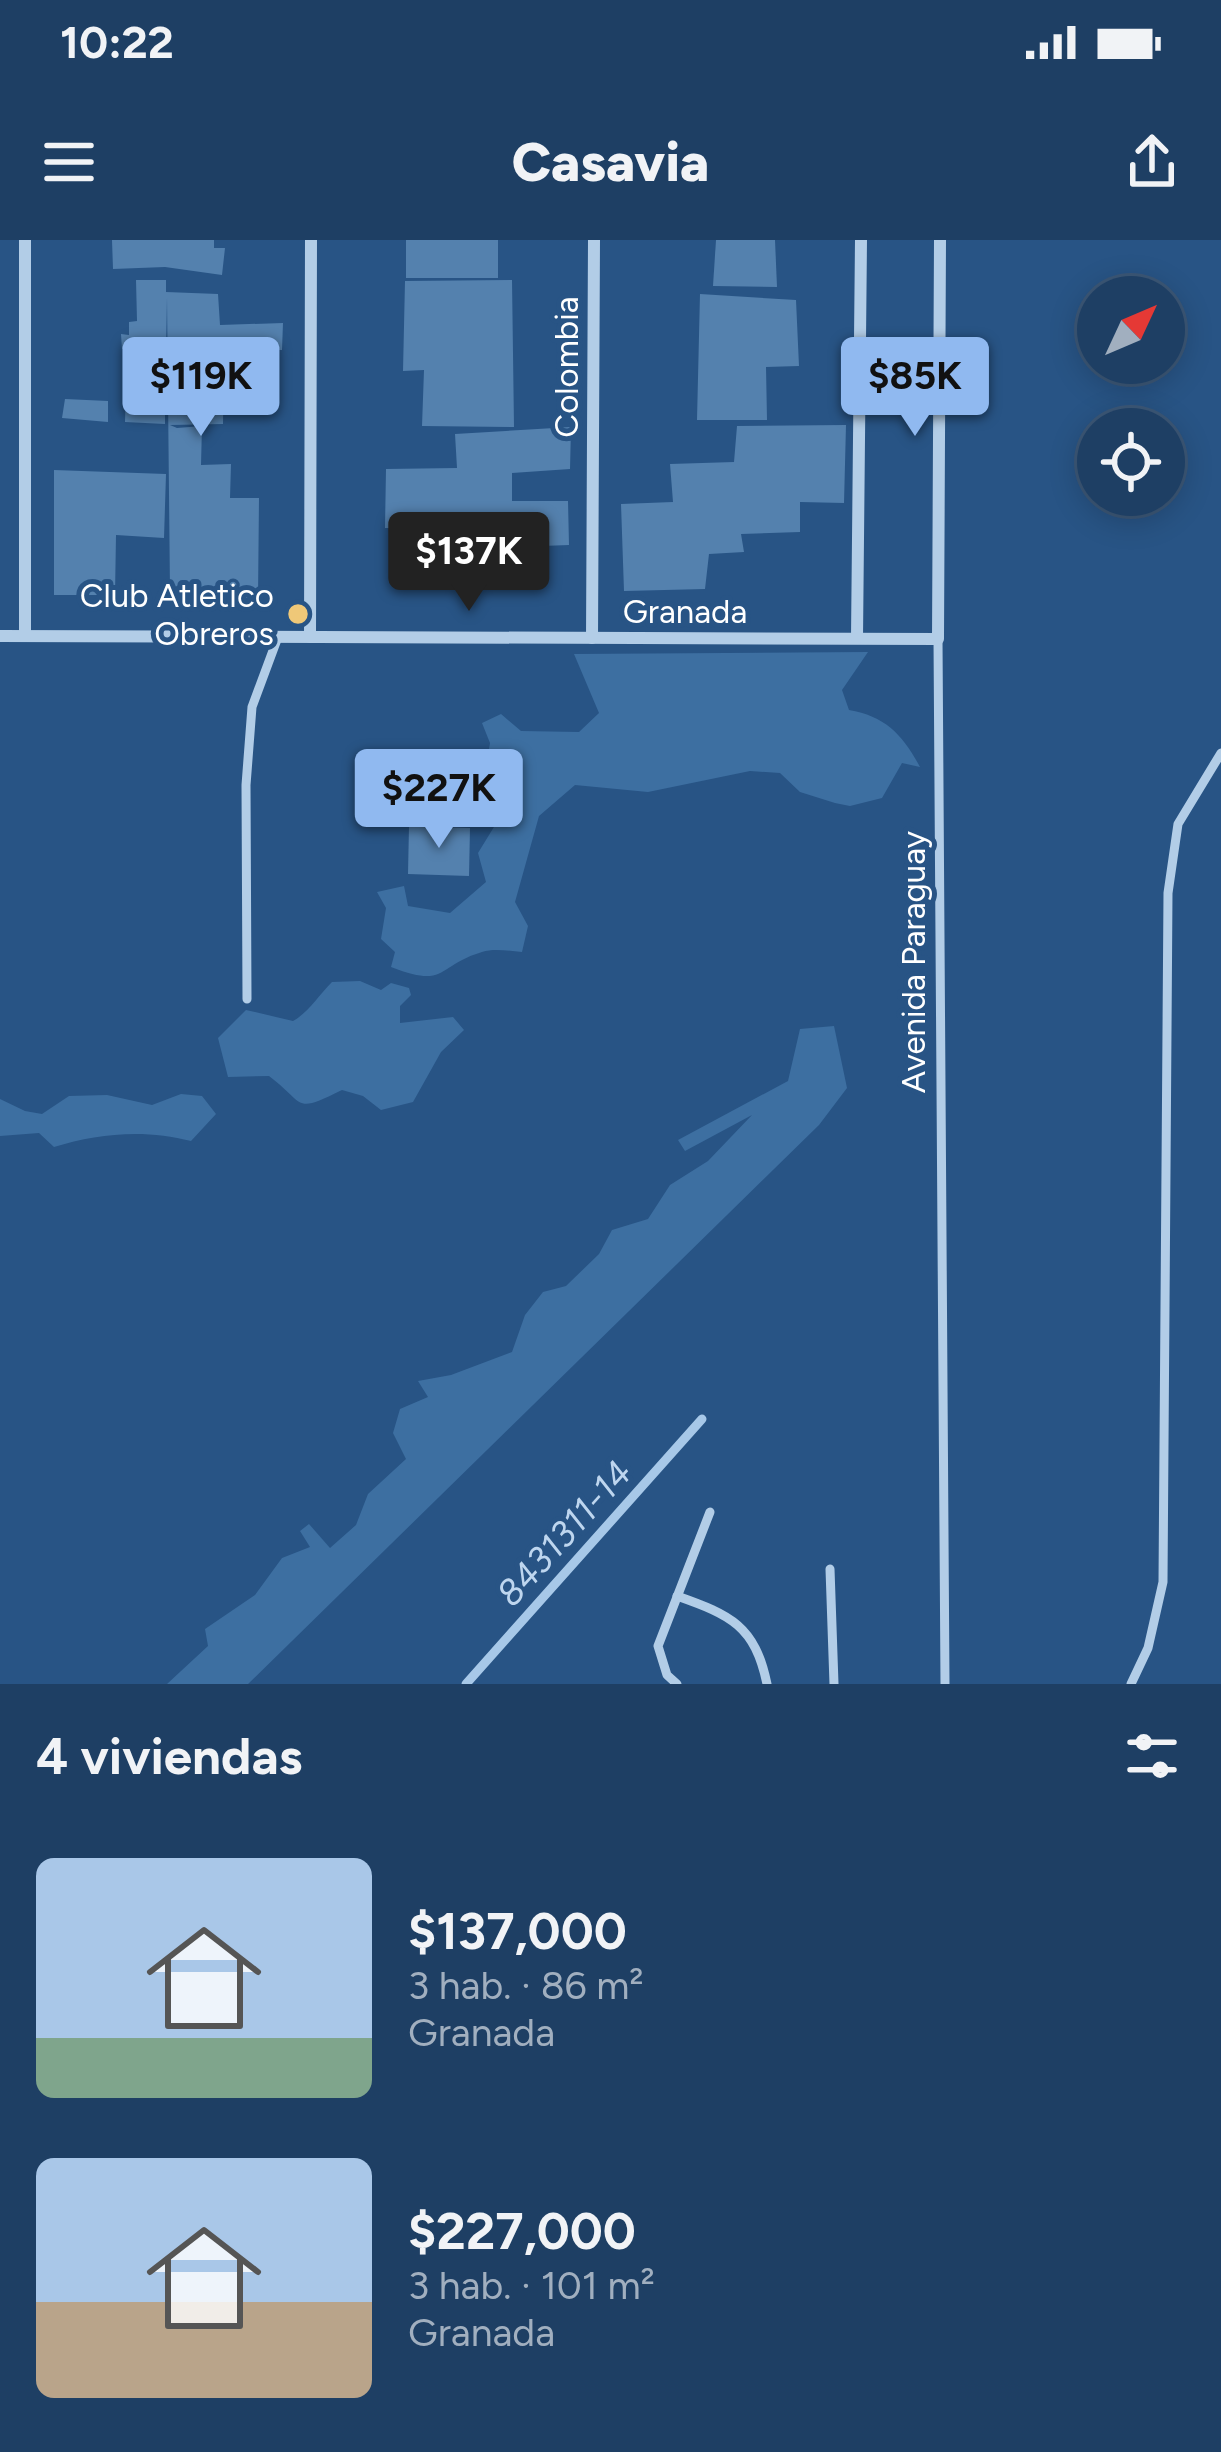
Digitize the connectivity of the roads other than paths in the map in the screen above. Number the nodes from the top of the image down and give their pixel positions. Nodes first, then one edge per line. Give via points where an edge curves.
1 (25, 240) edge
2 (311, 240) edge
3 (594, 240) edge
4 (861, 240) edge
5 (940, 240) edge
6 (0, 636) edge
7 (25, 636) junction
8 (278, 637) junction
9 (310, 637) junction
10 (592, 638) junction
11 (857, 638) junction
12 (938, 639) junction
13 (1221, 753) edge
14 (247, 999) dead end
15 (710, 1512) dead end
16 (830, 1569) dead end
17 (677, 1596) junction
18 (676, 1684) edge
19 (766, 1684) edge
20 (834, 1684) edge
21 (945, 1684) edge
22 (1131, 1684) edge

1 - 7 street
2 - 9 street
3 - 10 street, Colombia
4 - 11 street
5 - 12 street, Avenida Paraguay
6 - 7 street, Granada
7 - 8 street, Granada
8 - 9 street, Granada
8 - 14 lane via 252,707
9 - 10 street, Granada
10 - 11 street, Granada
11 - 12 street, Granada
12 - 21 lane, Avenida Paraguay
13 - 22 lane via 1178,824 1168,893 1163,1582
15 - 17 lane
16 - 20 lane
17 - 18 lane via 658,1646
17 - 19 lane via 752,1638

